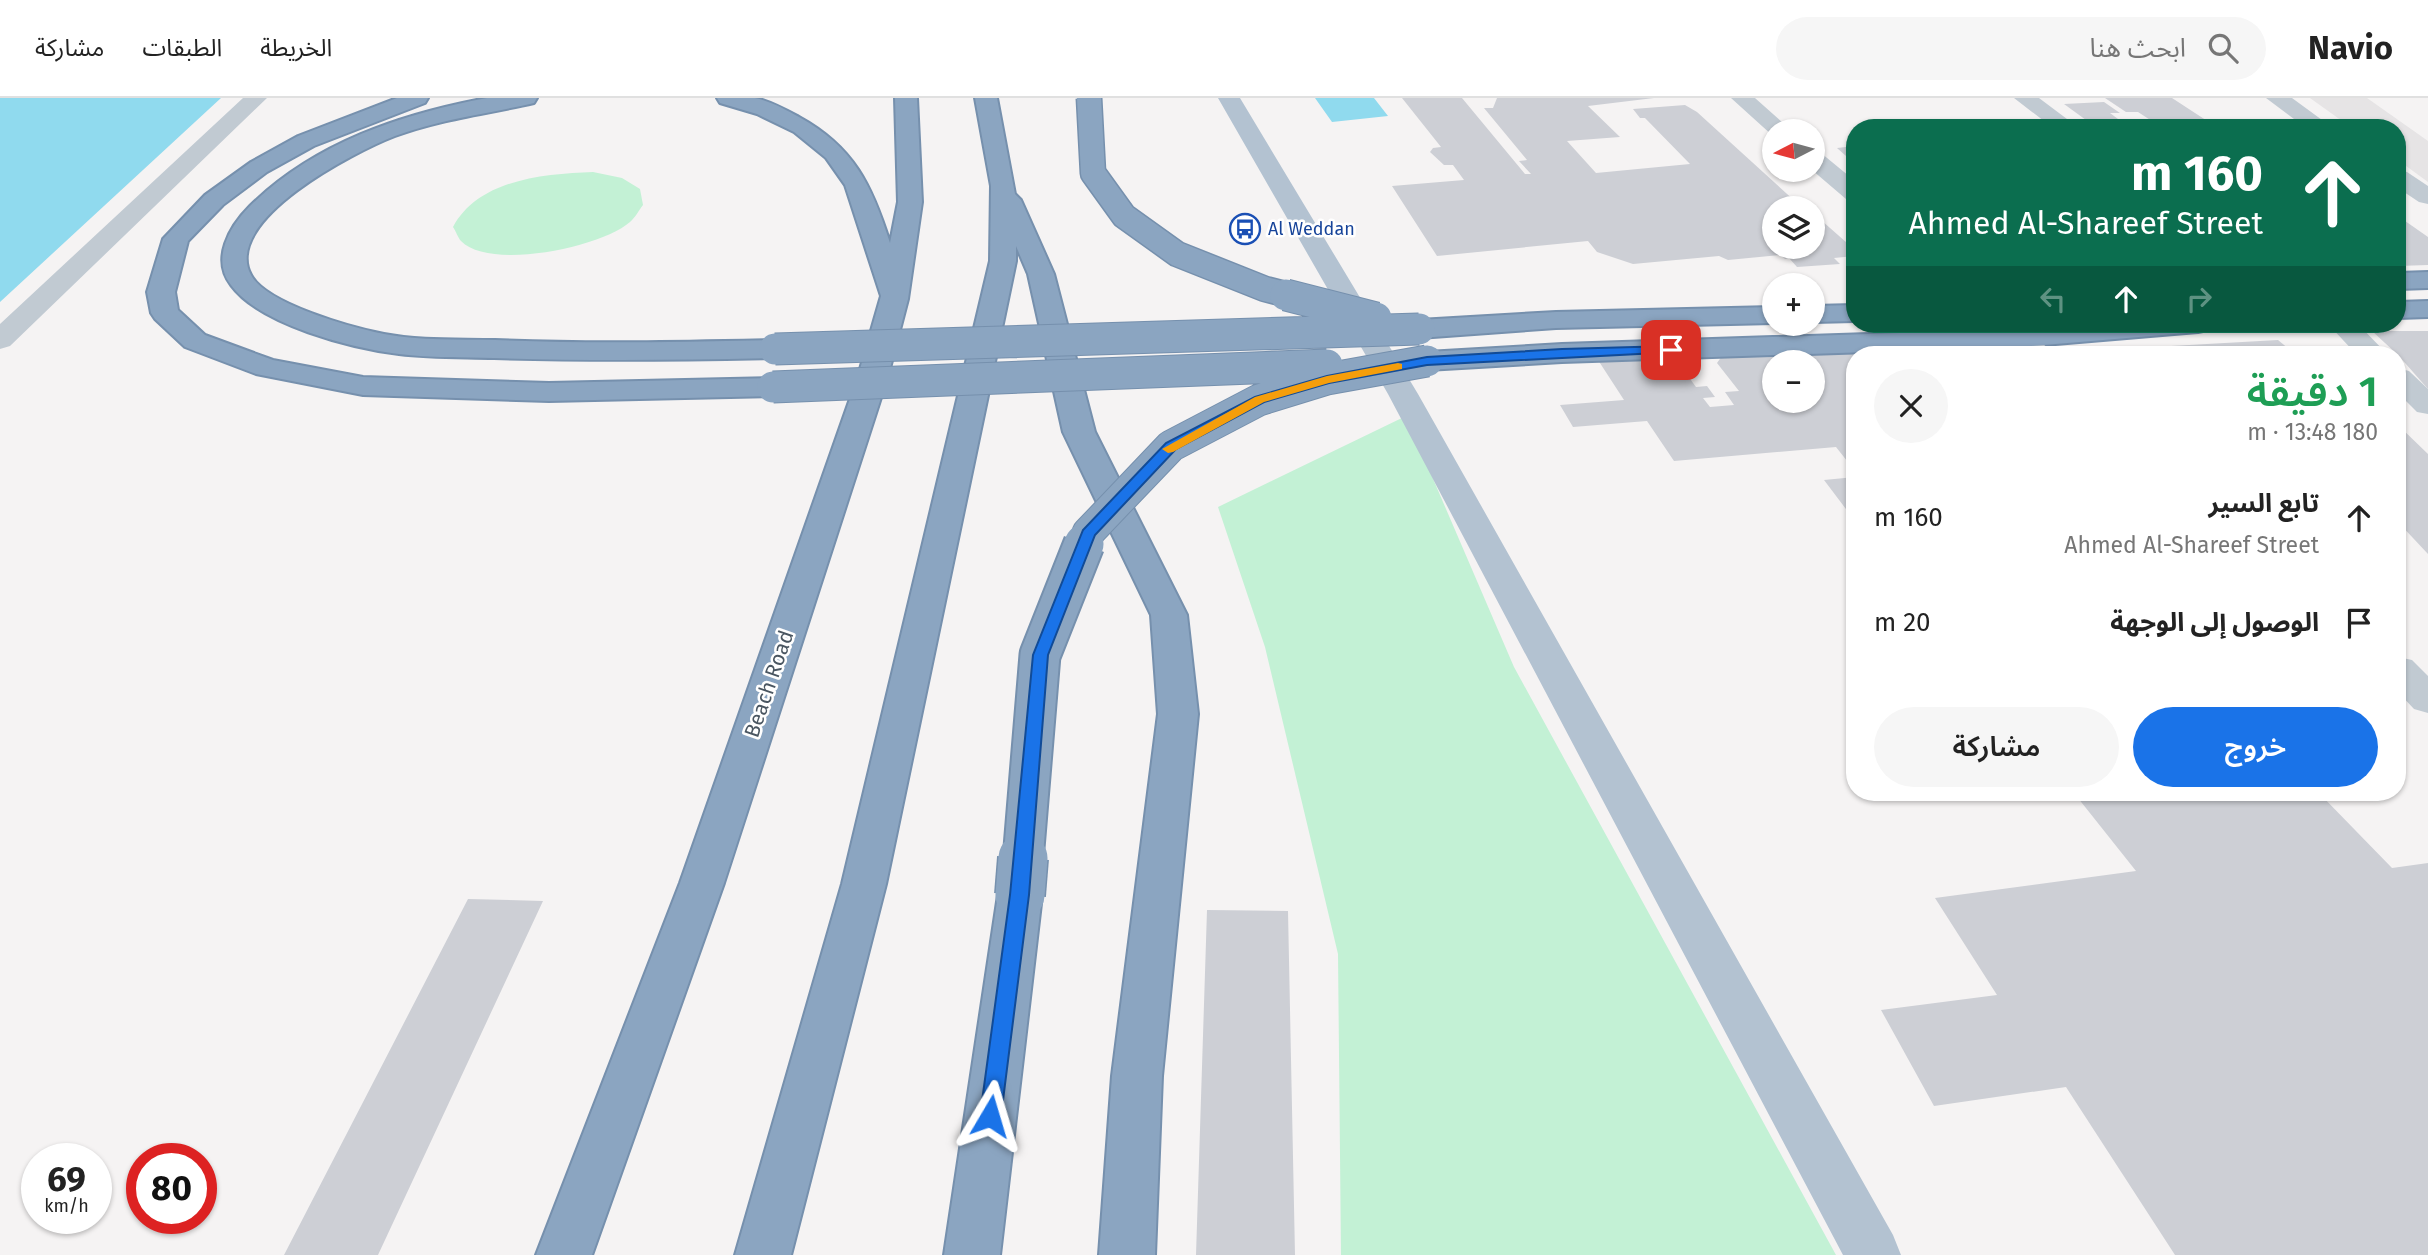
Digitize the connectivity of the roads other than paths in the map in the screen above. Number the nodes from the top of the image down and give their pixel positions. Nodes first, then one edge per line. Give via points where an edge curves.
1 (256, 98) edge
2 (526, 98) edge
3 (728, 98) edge
4 (905, 98) edge
5 (986, 98) edge
6 (1088, 98) edge
7 (1229, 98) edge
8 (1742, 98) edge
9 (2025, 98) edge
10 (2277, 98) edge
11 (411, 111) edge
12 (1767, 119) edge
13 (2055, 119) edge
14 (2308, 119) edge
15 (1825, 168) edge
16 (2406, 182) edge
17 (1003, 186) junction
18 (1846, 186) edge
19 (2428, 197) edge
20 (2406, 281) edge
21 (2428, 281) edge
22 (894, 299) junction
23 (2428, 309) edge
24 (2406, 310) edge
25 (1846, 313) edge
26 (1825, 314) edge
27 (1762, 315) edge
28 (2092, 333) edge
29 (2351, 333) edge
30 (2022, 339) edge
31 (0, 341) edge
32 (1423, 345) junction
33 (2364, 346) edge
34 (2406, 384) edge
35 (2428, 405) edge
36 (564, 1255) edge
37 (763, 1255) edge
38 (972, 1255) edge
39 (1128, 1255) edge
40 (1874, 1255) edge

1 - 31 street
2 - 11 highway
3 - 22 highway via 753,103 799,124 845,164 857,185
4 - 22 highway, Beach Road via 911,202
5 - 17 highway
6 - 32 highway, bridge via 1093,173 1124,216 1177,254
7 - 40 main road via 1403,394
8 - 12 street
9 - 13 street
10 - 14 street
11 - 32 highway, bridge via 304,172 265,203 239,238 234,265 245,285 273,307 325,327 398,345 562,353
11 - 32 highway, bridge via 374,114 306,141 214,200 176,239 161,292 165,313 195,341 266,368 376,387 549,391 759,387
15 - 18 street
16 - 19 street
17 - 37 highway via 1003,261 978,380 864,884
17 - 39 highway via 1041,274 1079,432 1170,615 1178,714 1137,1076
20 - 21 highway
22 - 36 highway, Beach Road via 873,376 702,883
23 - 24 highway
25 - 26 highway
27 - 32 highway via 1556,320
28 - 30 highway
29 - 33 street
30 - 32 highway via 1562,353
32 - 38 highway, bridge via 1259,400 1171,446 1088,533 1040,655 1020,895
34 - 35 street

